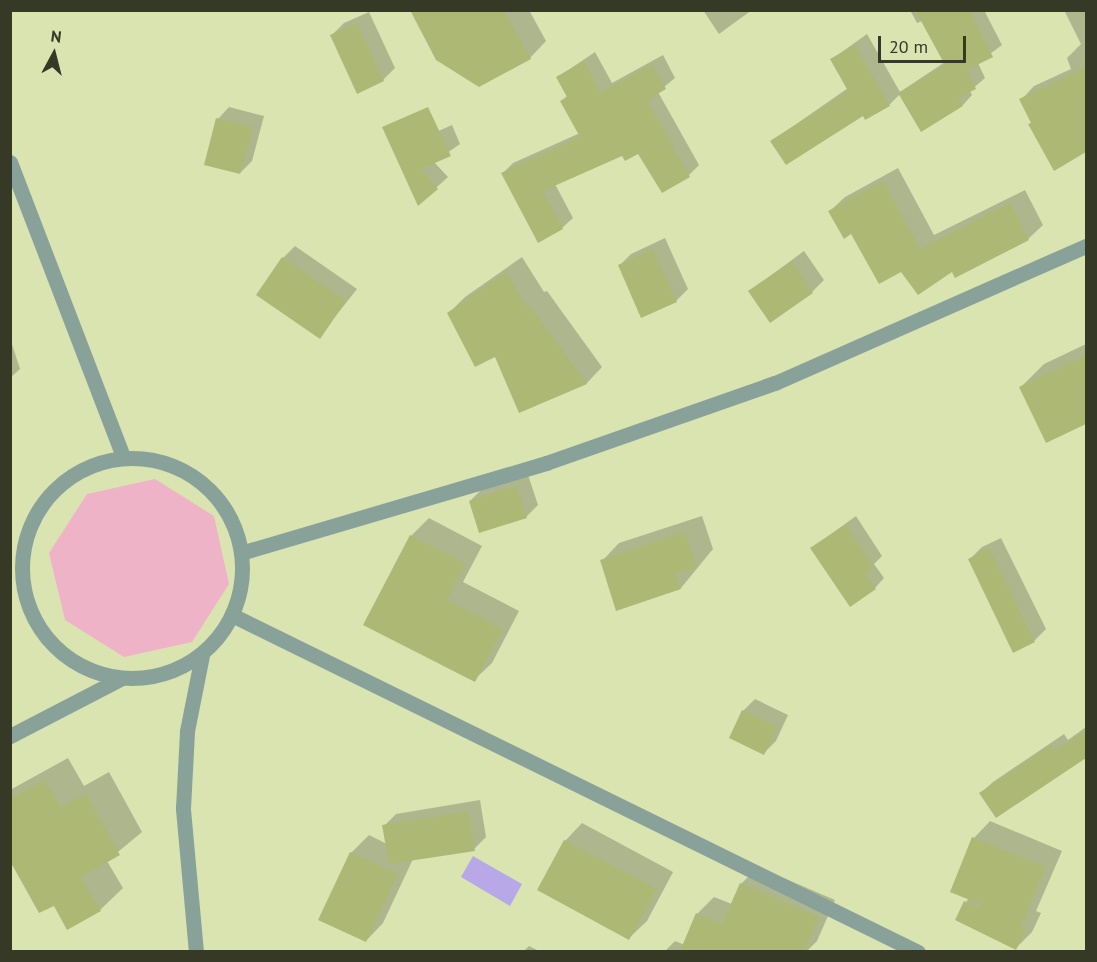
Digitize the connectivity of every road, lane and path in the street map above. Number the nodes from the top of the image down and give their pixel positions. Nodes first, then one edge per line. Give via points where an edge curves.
1 (10, 162) edge
2 (1086, 246) edge
3 (123, 456) junction
4 (16, 547) edge
5 (244, 552) junction
6 (234, 616) junction
7 (202, 655) junction
8 (122, 678) junction
9 (10, 736) edge
10 (196, 951) edge
11 (918, 951) edge

1 - 3 street
2 - 5 street via 775,383 546,463
3 - 4 street via 78,469 42,501
3 - 5 street via 179,465 223,500
4 - 8 street via 22,591 42,633 77,664
5 - 6 street
6 - 7 street
6 - 11 street
7 - 8 street via 151,678
7 - 10 street via 187,731 183,808
8 - 9 street

